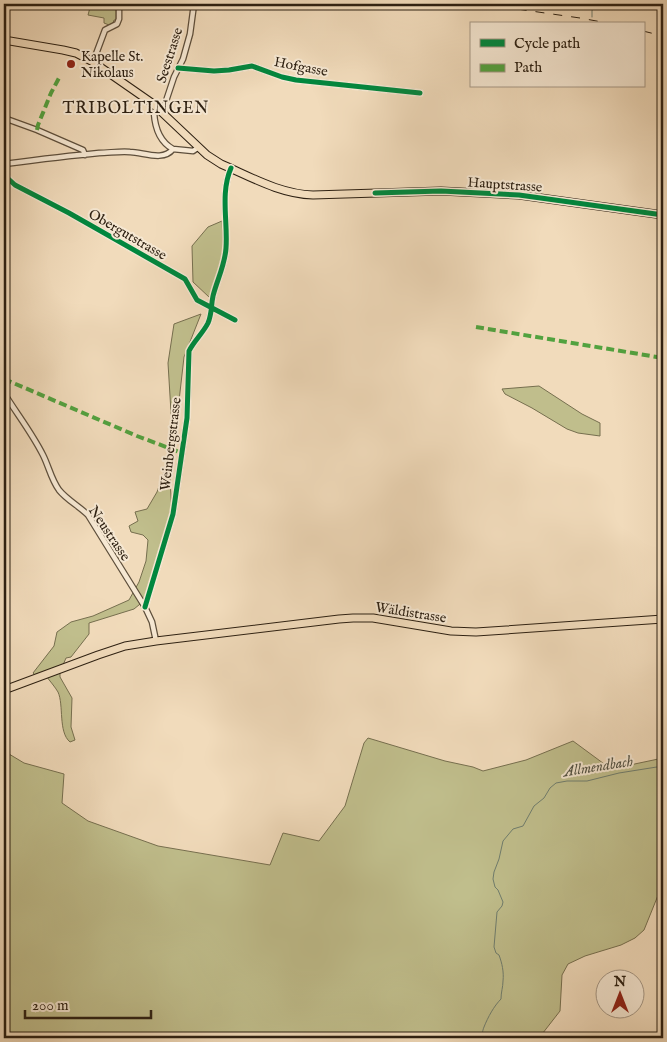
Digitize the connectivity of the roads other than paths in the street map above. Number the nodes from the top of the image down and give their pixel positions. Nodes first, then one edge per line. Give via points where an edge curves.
1 (194, 4) edge
2 (119, 8) dead end
3 (4, 40) edge
4 (93, 62) junction
5 (178, 68) junction
6 (420, 93) dead end
7 (159, 110) junction
8 (4, 118) edge
9 (199, 147) junction
10 (173, 149) junction
11 (85, 154) junction
12 (4, 164) edge
13 (231, 168) junction
14 (4, 175) edge
15 (663, 215) edge
16 (211, 308) junction
17 (235, 320) dead end
18 (4, 393) edge
19 (144, 605) junction
20 (663, 619) edge
21 (156, 641) junction
22 (4, 690) edge

1 - 5 street, Seestrasse via 187,45
2 - 4 street via 117,24 105,30
3 - 4 main road, Hauptstrasse via 63,50
4 - 7 main road, Hauptstrasse
5 - 6 street, Hofgasse via 214,71 252,66 296,80
5 - 7 street, Seestrasse via 166,101
7 - 9 main road, Hauptstrasse
7 - 10 street via 154,115 157,131
8 - 11 street via 83,150
9 - 10 street via 192,151
9 - 13 main road, Hauptstrasse via 214,160
10 - 11 street via 157,156 133,152
11 - 12 street
13 - 15 main road, Hauptstrasse via 277,189 303,195 441,191 519,195
13 - 16 street, Weinbergstrasse via 226,185 225,261
14 - 16 street, Obergutstrasse via 184,279 196,300
16 - 17 street, Obergutstrasse
16 - 19 street, Weinbergstrasse via 208,323 189,351 187,418 173,514
18 - 19 street, Neustrasse via 36,442 59,490 88,515
19 - 21 street, Neustrasse
20 - 21 main road, Wäldistrasse via 476,632 353,618
21 - 22 main road, Wäldistrasse via 114,649

